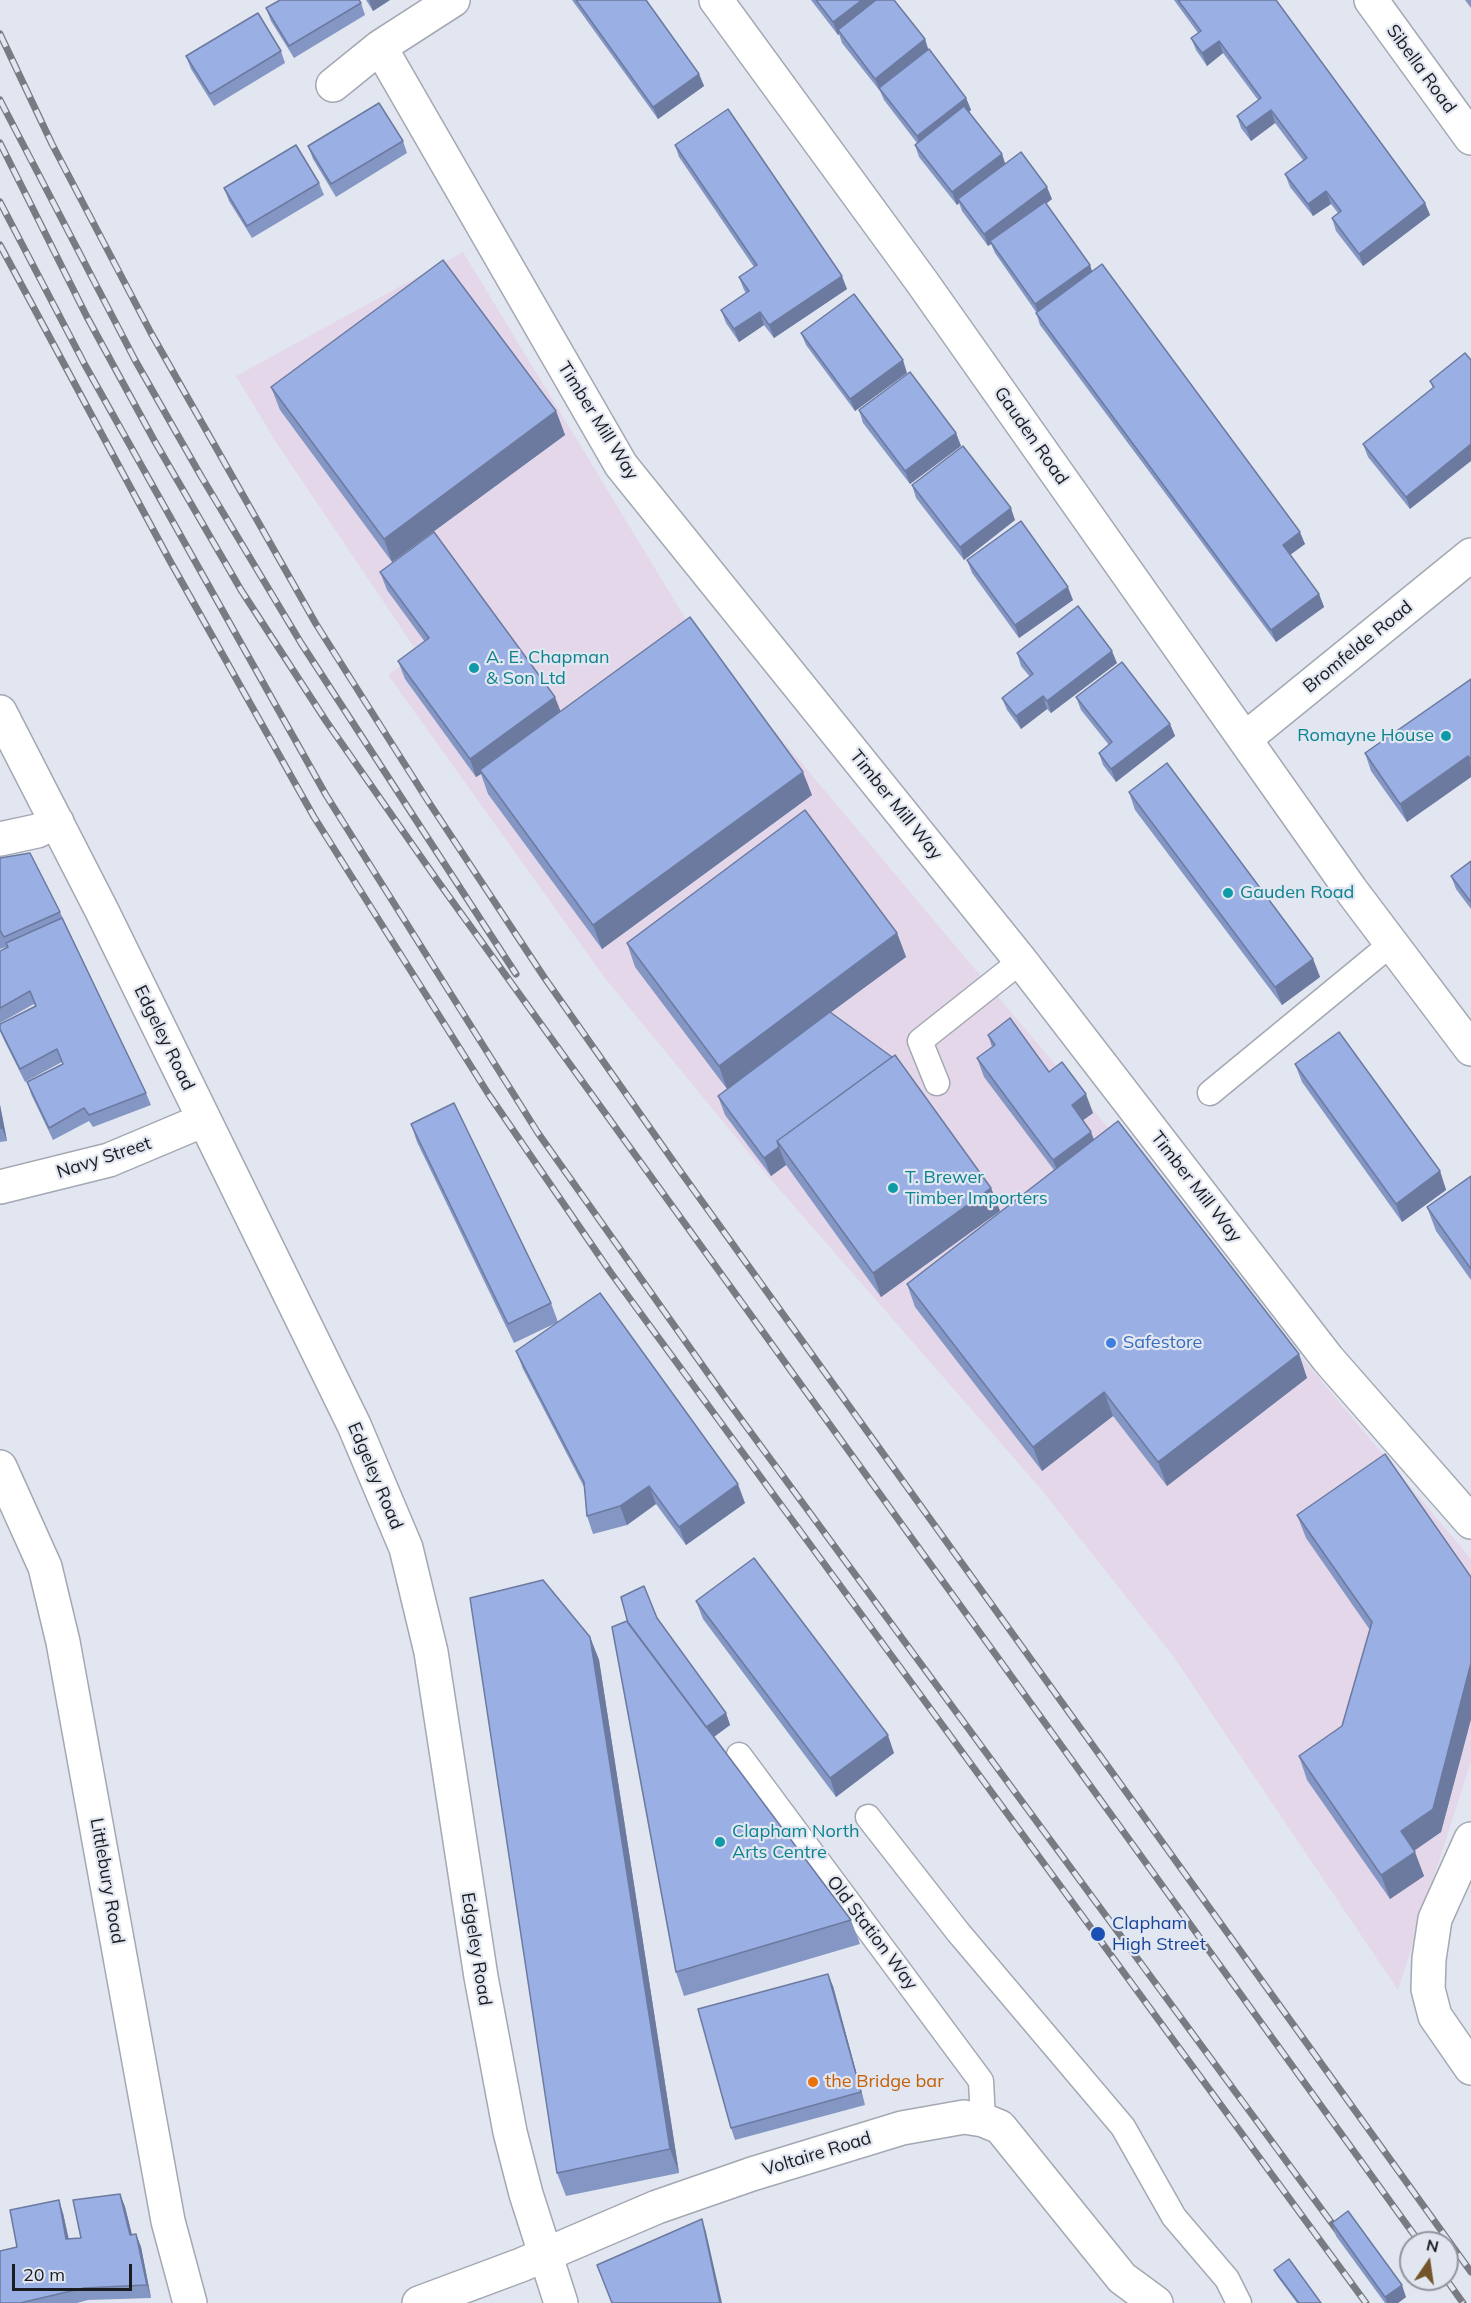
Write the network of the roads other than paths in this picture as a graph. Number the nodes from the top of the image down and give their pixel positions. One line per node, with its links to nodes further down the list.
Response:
1 (453, 0): 4 (street)
2 (716, 0): 9 (street, Gauden Road)
3 (1371, 0): 6 (street, Sibella Road)
4 (380, 47): 5 (street); 13 (street, Timber Mill Way)
5 (333, 85)
6 (1471, 138)
7 (1471, 555): 9 (street, Bromfelde Road)
8 (0, 712): 10 (street, Edgeley Road)
9 (1246, 738): 12 (street, Gauden Road)
10 (57, 822): 11 (street); 17 (street, Edgeley Road)
11 (0, 838)
12 (1392, 944): 14 (street, Gauden Road); 16 (lane)
13 (1021, 961): 15 (lane); 20 (street, Timber Mill Way)
14 (1471, 1049)
15 (937, 1083)
16 (1210, 1093)
17 (204, 1120): 18 (street, Navy Street); 26 (street, Edgeley Road)
18 (0, 1187)
19 (0, 1467): 27 (street, Littlebury Road)
20 (1471, 1522)
21 (739, 1755): 25 (lane, Old Station Way)
22 (868, 1817): 31 (lane)
23 (1471, 1839): 24 (street)
24 (1471, 2068)
25 (983, 2120): 26 (street, Voltaire Road); 30 (street)
26 (545, 2254): 28 (street, Voltaire Road); 29 (street, Edgeley Road)
27 (190, 2303)
28 (419, 2303)
29 (561, 2303)
30 (1156, 2303)
31 (1239, 2303)

